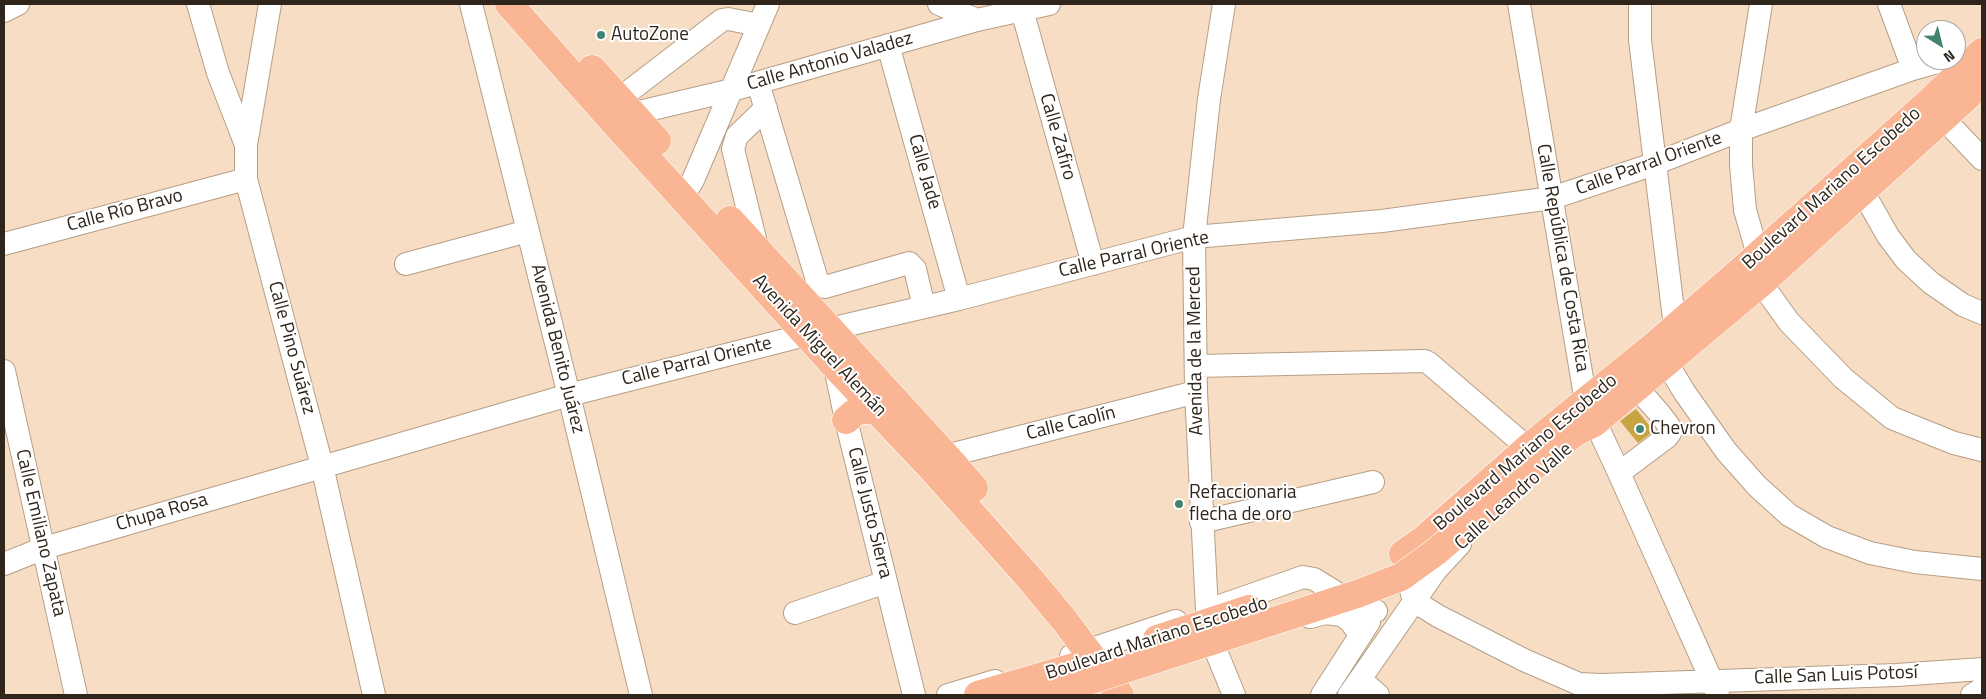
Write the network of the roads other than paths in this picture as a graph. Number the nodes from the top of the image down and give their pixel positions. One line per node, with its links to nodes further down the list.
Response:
1 (18, 4): 16 (street)
2 (198, 4): 31 (street, Calle Pino Suárez)
3 (270, 4): 31 (street)
4 (471, 4): 38 (street, Avenida Benito Juárez)
5 (509, 4): 28 (main road, Avenida Miguel Alemán)
6 (533, 4): 28 (main road, Avenida Miguel Alemán)
7 (768, 4): 18 (street)
8 (939, 4): 17 (street)
9 (1049, 4): 15 (street, Calle Antonio Valadez)
10 (1224, 4): 39 (street, Avenida de la Merced)
11 (1520, 4): 37 (street, Calle República de Costa Rica)
12 (1640, 4): 33 (street)
13 (1761, 4): 30 (street)
14 (1889, 4): 23 (street)
15 (1022, 10): 17 (street, Calle Antonio Valadez); 44 (street, Calle Zafiro)
16 (4, 11)
17 (977, 20): 19 (street, Calle Antonio Valadez)
18 (759, 25): 26 (street); 28 (street)
19 (888, 45): 24 (street, Calle Antonio Valadez); 46 (street, Calle Jade)
20 (1982, 51): 21 (street); 42 (main road, Boulevard Mariano Escobedo)
21 (1966, 55)
22 (1916, 68): 23 (street, Calle Parral Oriente)
23 (1912, 69): 30 (street, Calle Parral Oriente)
24 (758, 83): 26 (street, Calle Antonio Valadez); 27 (street)
25 (1982, 83): 29 (main road, Boulevard Mariano Escobedo)
26 (732, 90): 28 (street, Calle Antonio Valadez); 35 (street)
27 (766, 108): 41 (street); 47 (street)
28 (620, 111): 35 (main road, Avenida Miguel Alemán)
29 (1944, 119): 32 (street); 36 (main road, Boulevard Mariano Escobedo)
30 (1741, 130): 33 (street, Calle Parral Oriente); 42 (street)
31 (246, 145): 34 (street, Calle Pino Suárez)
32 (1982, 159)
33 (1654, 164): 37 (street, Calle Parral Oriente); 49 (street)
34 (246, 179): 40 (street, Calle Río Bravo); 65 (street, Calle Pino Suárez)
35 (688, 188): 41 (main road, Avenida Miguel Alemán); 50 (main road, Avenida Miguel Alemán)
36 (1862, 192): 45 (main road, Boulevard Mariano Escobedo); 48 (street)
37 (1552, 198): 39 (street, Calle Parral Oriente); 59 (street, Calle República de Costa Rica)
38 (528, 231): 43 (street); 57 (street, Avenida Benito Juárez)
39 (1194, 237): 44 (street, Calle Parral Oriente); 52 (street, Avenida de la Merced)
40 (4, 244)
41 (758, 251): 50 (main road, Avenida Miguel Alemán)
42 (1758, 255): 49 (main road, Boulevard Mariano Escobedo)
43 (406, 264)
44 (1093, 264): 46 (street, Calle Parral Oriente)
45 (1761, 283): 51 (main road, Boulevard Mariano Escobedo); 63 (street)
46 (959, 299): 47 (street, Calle Parral Oriente)
47 (924, 307): 50 (street, Calle Parral Oriente)
48 (1982, 313)
49 (1675, 326): 59 (main road, Boulevard Mariano Escobedo)
50 (824, 342): 57 (street, Calle Parral Oriente); 58 (main road, Avenida Miguel Alemán); 61 (street, Calle Justo Sierra); 64 (main road, Avenida Miguel Alemán); 80 (street)
51 (1666, 362): 54 (main road, Boulevard Mariano Escobedo); 56 (street)
52 (1196, 366): 55 (street, Avenida de la Merced); 62 (street)
53 (4, 371): 70 (street, Calle Emiliano Zapata)
54 (1637, 388): 59 (main road, Boulevard Mariano Escobedo); 60 (street)
55 (1196, 392): 64 (street, Calle Caolín); 68 (street, Avenida de la Merced)
56 (1685, 393): 60 (street); 72 (street)
57 (569, 395): 65 (street, Calle Parral Oriente); 89 (street, Avenida Benito Juárez)
58 (878, 410): 61 (main road); 80 (main road, Avenida Miguel Alemán)
59 (1590, 412): 62 (main road, Boulevard Mariano Escobedo); 66 (street, Calle República de Costa Rica); 74 (street, Calle Leandro Valle); 93 (main road, Boulevard Mariano Escobedo, bridge)
60 (1660, 414): 66 (street)
61 (846, 420): 73 (street, Calle Justo Sierra)
62 (1528, 448): 69 (main road, Boulevard Mariano Escobedo)
63 (1982, 450)
64 (946, 456): 80 (main road, Avenida Miguel Alemán)
65 (322, 466): 70 (street, Chupa Rosa); 88 (street, Calle Pino Suárez)
66 (1620, 473): 84 (street, Calle República de Costa Rica)
67 (1373, 482): 68 (street)
68 (1201, 522): 75 (street, Avenida de la Merced)
69 (1413, 547): 74 (street); 76 (street, Calle Leandro Valle); 92 (main road, Boulevard Mariano Escobedo, bridge)
70 (44, 548): 71 (street, Chupa Rosa); 87 (street, Calle Emiliano Zapata)
71 (4, 564)
72 (1982, 569)
73 (886, 582): 77 (street); 90 (street, Calle Justo Sierra)
74 (1414, 601): 83 (street, Calle Leandro Valle); 85 (street, Calle San Luis Potosí)
75 (1207, 611): 76 (street); 79 (street, Avenida de la Merced); 80 (street)
76 (1376, 611): 78 (street, Calle Leandro Valle)
77 (795, 613)
78 (1360, 635): 79 (street); 96 (street, Calle Leandro Valle)
79 (1214, 646): 82 (street); 95 (street, Avenida de la Merced)
80 (1094, 648): 82 (main road, Avenida Miguel Alemán); 91 (street)
81 (1982, 669): 84 (street, Calle San Luis Potosí)
82 (1123, 687): 94 (street)
83 (1354, 687): 97 (street)
84 (1714, 688): 85 (street, Calle San Luis Potosí)
85 (1643, 689)
86 (1982, 689): 98 (street)
87 (76, 695)
88 (374, 695)
89 (641, 695)
90 (914, 695)
91 (948, 695)
92 (978, 695)
93 (1045, 695)
94 (1066, 695)
95 (1234, 695)
96 (1322, 695)
97 (1378, 695)
98 (1972, 695)

